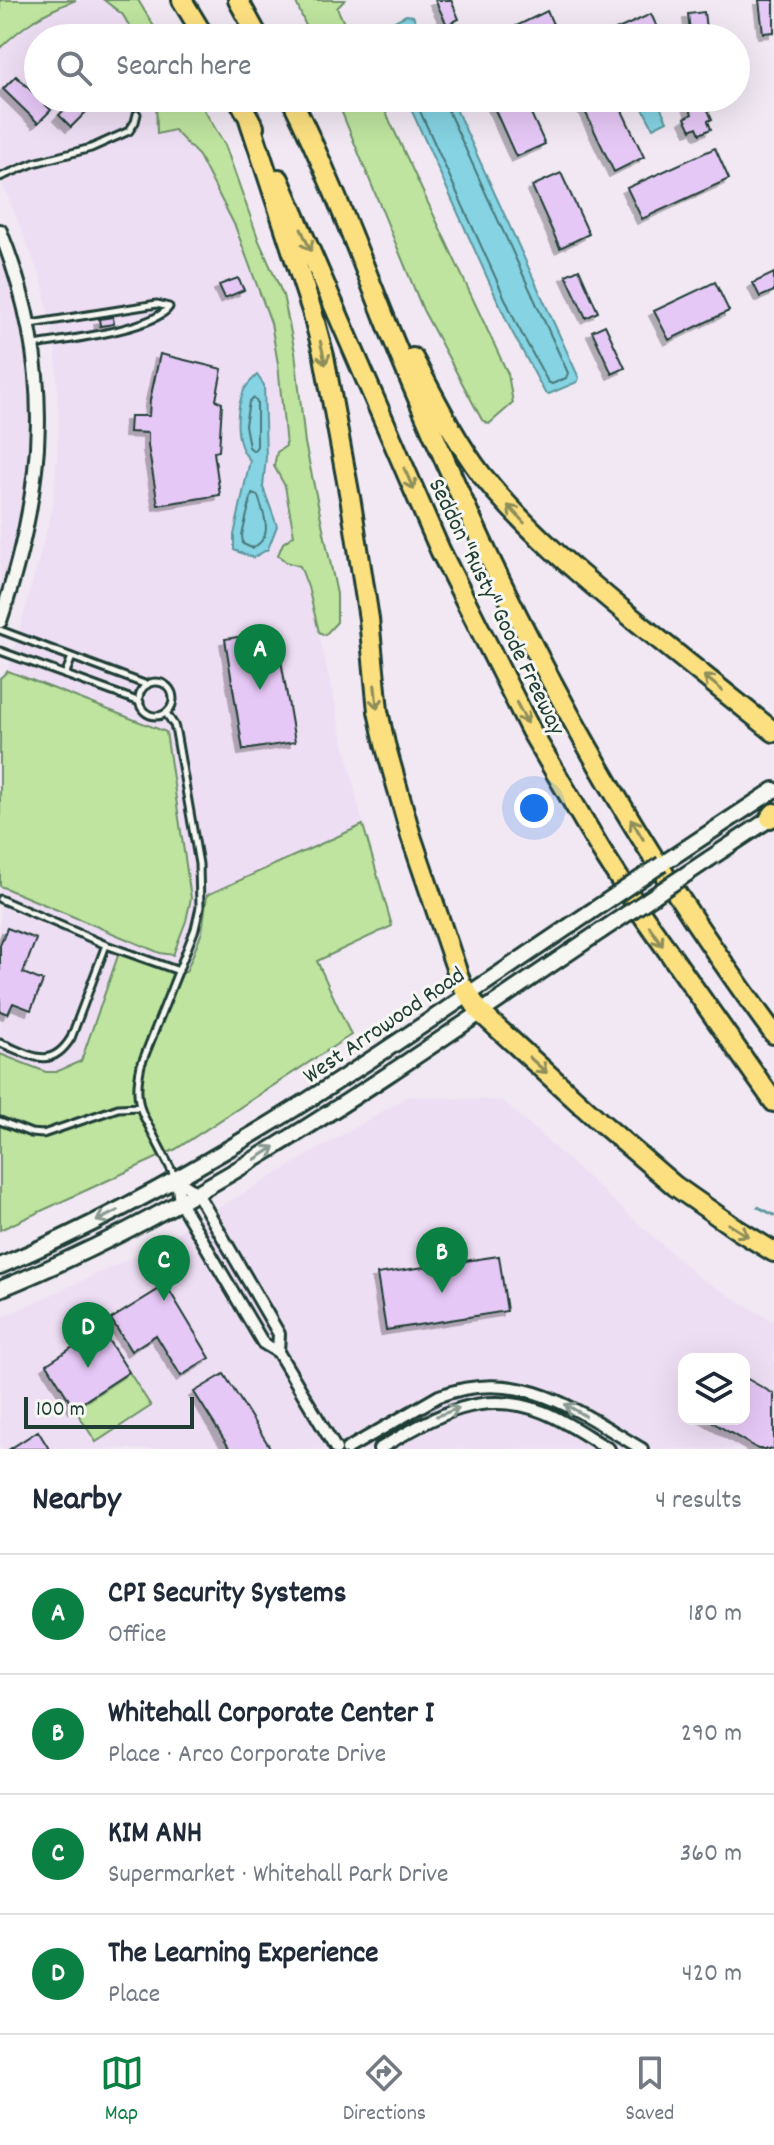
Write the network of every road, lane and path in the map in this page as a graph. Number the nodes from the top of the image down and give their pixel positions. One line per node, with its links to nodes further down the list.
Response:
1 (182, 0): 3 (highway)
2 (238, 0): 4 (highway)
3 (197, 24)
4 (251, 24)
5 (245, 112): 8 (highway, Seddon "Rusty" Goode Freeway)
6 (298, 112): 11 (highway, Seddon "Rusty" Goode Freeway)
7 (137, 114): 9 (lane)
8 (249, 119): 28 (highway, one-way to 28); 32 (highway, Seddon "Rusty" Goode Freeway, one-way to 32)
9 (0, 177)
10 (0, 231): 12 (street)
11 (359, 252): 22 (highway, one-way to 11); 30 (highway, Seddon "Rusty" Goode Freeway, one-way to 11)
12 (30, 324): 13 (street); 13 (lane)
13 (33, 345): 14 (street)
14 (0, 621)
15 (0, 630): 17 (lane)
16 (0, 651): 18 (lane)
17 (72, 657): 18 (lane); 19 (lane)
18 (65, 675): 20 (lane)
19 (147, 685): 20 (lane); 21 (lane)
20 (140, 702): 21 (lane)
21 (166, 713): 27 (lane)
22 (774, 732)
23 (774, 790): 28 (main road, West Arrowood Road, bridge)
24 (773, 816): 29 (main road, West Arrowood Road, bridge)
25 (0, 899): 26 (lane)
26 (106, 945): 27 (lane); 31 (lane)
27 (179, 971): 33 (lane)
28 (468, 994): 29 (highway); 35 (main road, West Arrowood Road)
29 (480, 1012): 36 (main road, West Arrowood Road, one-way to 29); 38 (highway, one-way to 38)
30 (774, 1034)
31 (0, 1043)
32 (774, 1102)
33 (140, 1107): 34 (lane); 35 (lane)
34 (0, 1121)
35 (177, 1180): 36 (street); 37 (street); 39 (main road, West Arrowood Road, one-way to 39)
36 (197, 1193): 37 (main road, West Arrowood Road); 41 (street)
37 (180, 1202): 40 (main road, West Arrowood Road); 41 (street)
38 (774, 1252)
39 (0, 1266)
40 (0, 1289)
41 (278, 1352): 42 (street)
42 (336, 1449)
43 (347, 1449): 46 (street, one-way to 43)
44 (379, 1449): 45 (street, one-way to 45)
45 (609, 1449)
46 (642, 1449)

